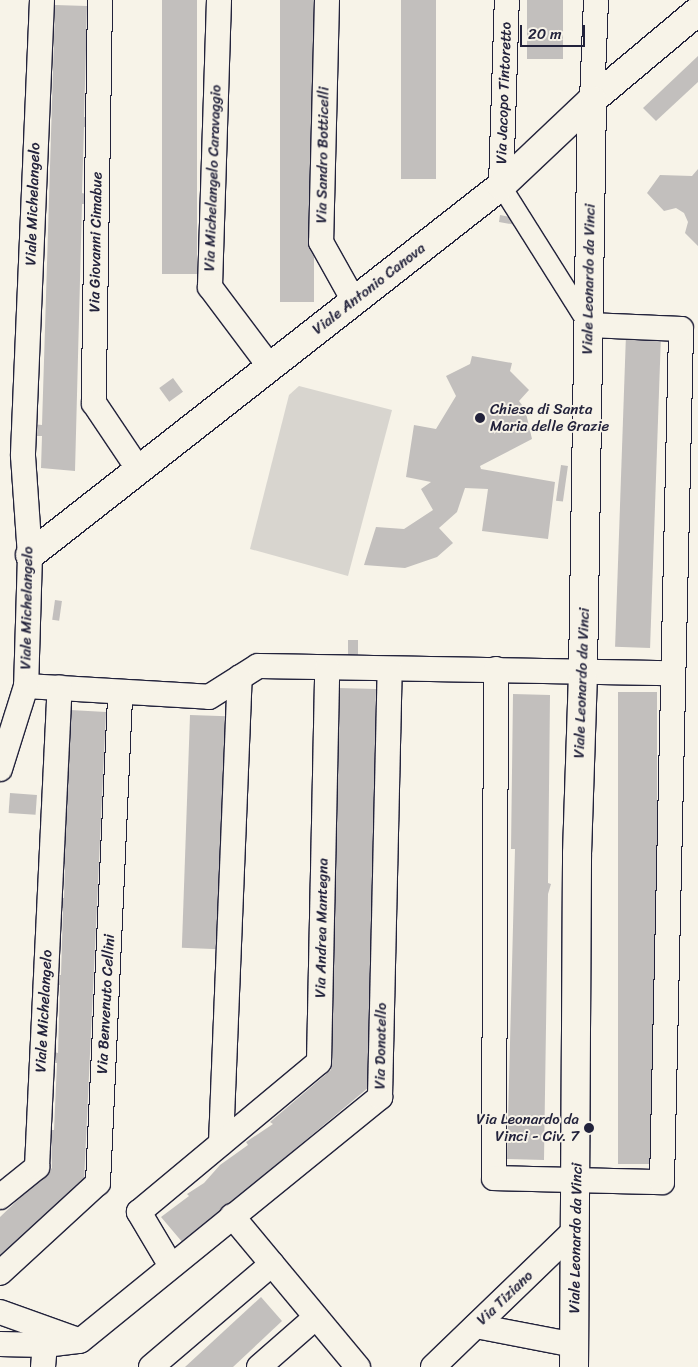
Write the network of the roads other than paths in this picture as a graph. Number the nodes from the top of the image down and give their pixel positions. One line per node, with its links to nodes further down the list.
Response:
1 (42, 0): 14 (street, Viale Michelangelo)
2 (100, 0): 13 (street, Via Giovanni Cimabue)
3 (219, 0): 12 (street, Via Michelangelo Caravaggio)
4 (326, 0): 10 (street, Via Sandro Botticelli)
5 (507, 0): 9 (street, Via Jacopo Tintoretto)
6 (596, 0): 8 (street, Viale Leonardo da Vinci)
7 (698, 11): 8 (street, Viale Antonio Canova)
8 (592, 100): 9 (street, Viale Antonio Canova); 11 (street, Viale Leonardo da Vinci)
9 (501, 186): 10 (street, Viale Antonio Canova); 11 (street)
10 (354, 301): 12 (street, Viale Antonio Canova)
11 (589, 326): 18 (street, Viale Leonardo da Vinci); 19 (street)
12 (270, 367): 13 (street, Viale Antonio Canova)
13 (138, 470): 14 (street, Viale Antonio Canova)
14 (30, 555): 21 (street, Viale Michelangelo)
15 (327, 668): 16 (street); 20 (street); 25 (street, Via Andrea Mantegna)
16 (390, 669): 17 (street); 28 (street, Via Donatello)
17 (496, 669): 18 (street); 26 (street)
18 (584, 672): 19 (street); 26 (street, Viale Leonardo da Vinci)
19 (673, 673): 26 (street)
20 (240, 677): 23 (street); 25 (street)
21 (26, 686): 22 (street, Viale Michelangelo); 24 (street)
22 (60, 688): 23 (street); 27 (street, Viale Michelangelo)
23 (120, 692): 32 (street, Via Benvenuto Cellini)
24 (0, 769)
25 (221, 1143): 31 (street, Via Andrea Mantegna)
26 (577, 1180): 29 (street, Viale Leonardo da Vinci)
27 (0, 1198)
28 (232, 1216): 30 (street); 31 (street, Via Donatello)
29 (576, 1229): 35 (street, Via Tiziano); 39 (street, Viale Leonardo da Vinci)
30 (272, 1264): 34 (street); 40 (street)
31 (170, 1266): 36 (street, Via Donatello)
32 (0, 1274)
33 (0, 1312): 36 (street)
34 (315, 1318): 41 (street); 42 (street)
35 (476, 1326): 39 (street); 43 (street, Via Tiziano)
36 (80, 1341): 38 (street)
37 (0, 1344): 38 (street)
38 (44, 1356)
39 (574, 1356)
40 (151, 1367)
41 (259, 1367)
42 (358, 1367)
43 (433, 1367)

